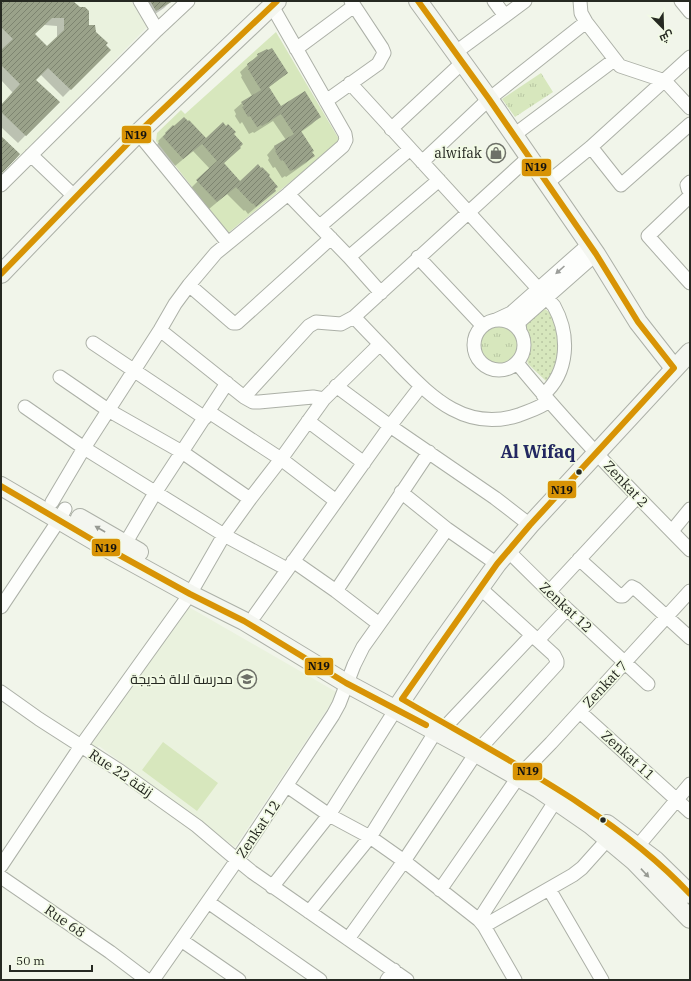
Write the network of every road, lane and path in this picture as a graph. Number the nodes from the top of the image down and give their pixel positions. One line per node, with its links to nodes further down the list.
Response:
1 (140, 1): 13 (street)
2 (418, 1): 15 (street)
3 (494, 1): 11 (street)
4 (525, 1): 11 (street)
5 (580, 1): 12 (street)
6 (681, 1): 10 (street)
7 (183, 3): 13 (street)
8 (275, 4): 14 (street); 25 (street)
9 (353, 4): 14 (street); 19 (street)
10 (690, 12)
11 (505, 16): 15 (street)
12 (586, 22): 17 (street); 20 (street)
13 (157, 30): 29 (street)
14 (296, 49): 21 (street)
15 (459, 57): 20 (street); 24 (street)
16 (690, 58): 18 (street)
17 (614, 60): 18 (street); 26 (street)
18 (665, 81): 22 (street); 27 (street)
19 (350, 84): 21 (street); 24 (street)
20 (489, 99): 26 (street); 31 (street)
21 (326, 100): 37 (street)
22 (690, 108)
23 (690, 124): 27 (street)
24 (391, 129): 28 (street)
25 (138, 133): 38 (street); 43 (street)
26 (514, 135): 30 (street)
27 (591, 147): 34 (street)
28 (410, 149): 31 (street); 41 (street)
29 (31, 155): 35 (street); 38 (street)
30 (528, 158): 34 (street); 40 (street)
31 (422, 162): 32 (street)
32 (438, 180): 40 (street); 45 (street)
33 (690, 182): 36 (street)
34 (547, 183): 44 (street)
35 (1, 185)
36 (690, 192)
37 (288, 194): 41 (street); 43 (street)
38 (74, 196): 47 (street)
39 (690, 196): 48 (street)
40 (468, 212): 46 (street); 51 (street)
41 (320, 226): 42 (street)
42 (331, 238): 45 (street); 49 (street)
43 (228, 243): 49 (street)
44 (593, 249): 51 (street); 61 (street)
45 (349, 257): 50 (street)
46 (418, 257): 50 (street); 54 (street)
47 (1, 274)
48 (687, 274)
49 (189, 285): 55 (street)
50 (381, 293): 52 (street)
51 (542, 294): 53 (street); 56 (street); 68 (street)
52 (354, 317): 58 (street); 67 (street)
53 (496, 320): 54 (street); 56 (street)
54 (483, 326): 60 (street)
55 (160, 330): 62 (street); 64 (street)
56 (520, 330): 60 (street)
57 (93, 343): 62 (street)
58 (380, 344): 65 (street); 66 (street)
59 (689, 354): 61 (street)
60 (517, 363): 68 (street, Zenkat 2)
61 (674, 368): 78 (street)
62 (134, 371): 71 (street); 72 (street)
63 (60, 377): 71 (street)
64 (227, 383): 67 (street); 72 (street)
65 (336, 386): 69 (street); 74 (street)
66 (421, 386): 68 (street); 74 (street)
67 (244, 397): 69 (street)
68 (546, 398): 78 (street, Zenkat 2)
69 (324, 399): 73 (street)
70 (25, 407): 75 (street)
71 (108, 410): 75 (street); 76 (street)
72 (207, 415): 76 (street); 79 (street)
73 (308, 421): 79 (street); 80 (street)
74 (390, 426): 77 (street); 80 (street)
75 (84, 448): 84 (street); 89 (street)
76 (182, 452): 84 (street); 86 (street)
77 (429, 452): 83 (street); 90 (street)
78 (597, 453): 85 (street, Zenkat 2); 90 (street)
79 (281, 459): 86 (street); 87 (street)
80 (364, 463): 87 (street)
81 (1, 474): 89 (street)
82 (1, 486): 89 (street)
83 (401, 492): 91 (street, Zenkat 12); 101 (street)
84 (155, 493): 93 (street); 94 (street)
85 (637, 497): 92 (street, Zenkat 2); 97 (street)
86 (250, 499): 93 (street)
87 (336, 501): 98 (street)
88 (690, 509): 92 (street)
89 (59, 510): 94 (street, one-way to 89); 99 (street); 104 (street)
90 (530, 525): 96 (street)
91 (448, 529): 96 (street, Zenkat 12); 108 (street, Zenkat 12)
92 (672, 531): 95 (street, Zenkat 2)
93 (224, 535): 98 (street); 99 (street)
94 (125, 544): 99 (street)
95 (690, 550)
96 (502, 558): 100 (street); 103 (street, Zenkat 12)
97 (579, 559): 103 (street); 107 (street)
98 (290, 565): 101 (street); 106 (street)
99 (193, 588): 106 (street); 112 (street); 118 (street)
100 (480, 588): 109 (street); 115 (street)
101 (336, 591): 108 (street)
102 (690, 591): 107 (street, Zenkat 7)
103 (549, 592): 105 (street, Zenkat 12)
104 (1, 608)
105 (567, 609): 109 (street); 111 (street, Zenkat 12)
106 (255, 615): 112 (street)
107 (666, 616): 110 (street); 111 (street, Zenkat 7)
108 (379, 624): 112 (street, Zenkat 12)
109 (535, 637): 117 (street); 119 (street)
110 (690, 638)
111 (625, 663): 113 (street, Zenkat 12); 116 (street, Zenkat 7)
112 (348, 677): 115 (street); 122 (street, Zenkat 12)
113 (648, 684)
114 (1, 692): 118 (street, Rue 22 زنقة)
115 (399, 704): 117 (street); 126 (street)
116 (580, 712): 120 (street, Zenkat 7); 124 (street, Zenkat 11)
117 (441, 728): 119 (street); 127 (street)
118 (81, 746): 130 (street, Rue 22 زنقة); 132 (street)
119 (480, 749): 120 (street); 131 (street)
120 (522, 773): 123 (street); 129 (street); 136 (street, Zenkat 7)
121 (690, 784): 124 (street)
122 (287, 786): 126 (street); 130 (street, Zenkat 12)
123 (556, 800): 128 (street); 141 (street)
124 (676, 800): 125 (street, Zenkat 11); 129 (street)
125 (690, 812)
126 (329, 815): 127 (street); 134 (street)
127 (370, 837): 131 (street); 139 (street)
128 (608, 839): 129 (street); 135 (street)
129 (633, 851): 137 (street); 140 (street, one-way to 140)
130 (237, 860): 134 (street, Rue 22 زنقة); 138 (street, Zenkat 12)
131 (404, 861): 136 (street); 142 (street)
132 (1, 866)
133 (1, 877): 145 (street, Rue 68)
134 (272, 887): 139 (street, Rue 22 زنقة)
135 (549, 889): 141 (street); 151 (street)
136 (440, 890): 141 (street)
137 (690, 894)
138 (208, 902): 143 (street, Zenkat 12); 148 (street)
139 (309, 912): 142 (street, Rue 22 زنقة)
140 (690, 919)
141 (481, 923): 150 (street)
142 (348, 939): 144 (street, Rue 22 زنقة)
143 (181, 940): 146 (street, Zenkat 12); 147 (street)
144 (390, 975): 149 (street, Rue 22 زنقة)
145 (148, 980)
146 (153, 980)
147 (239, 980)
148 (320, 980)
149 (407, 980)
150 (515, 980)
151 (602, 980)

